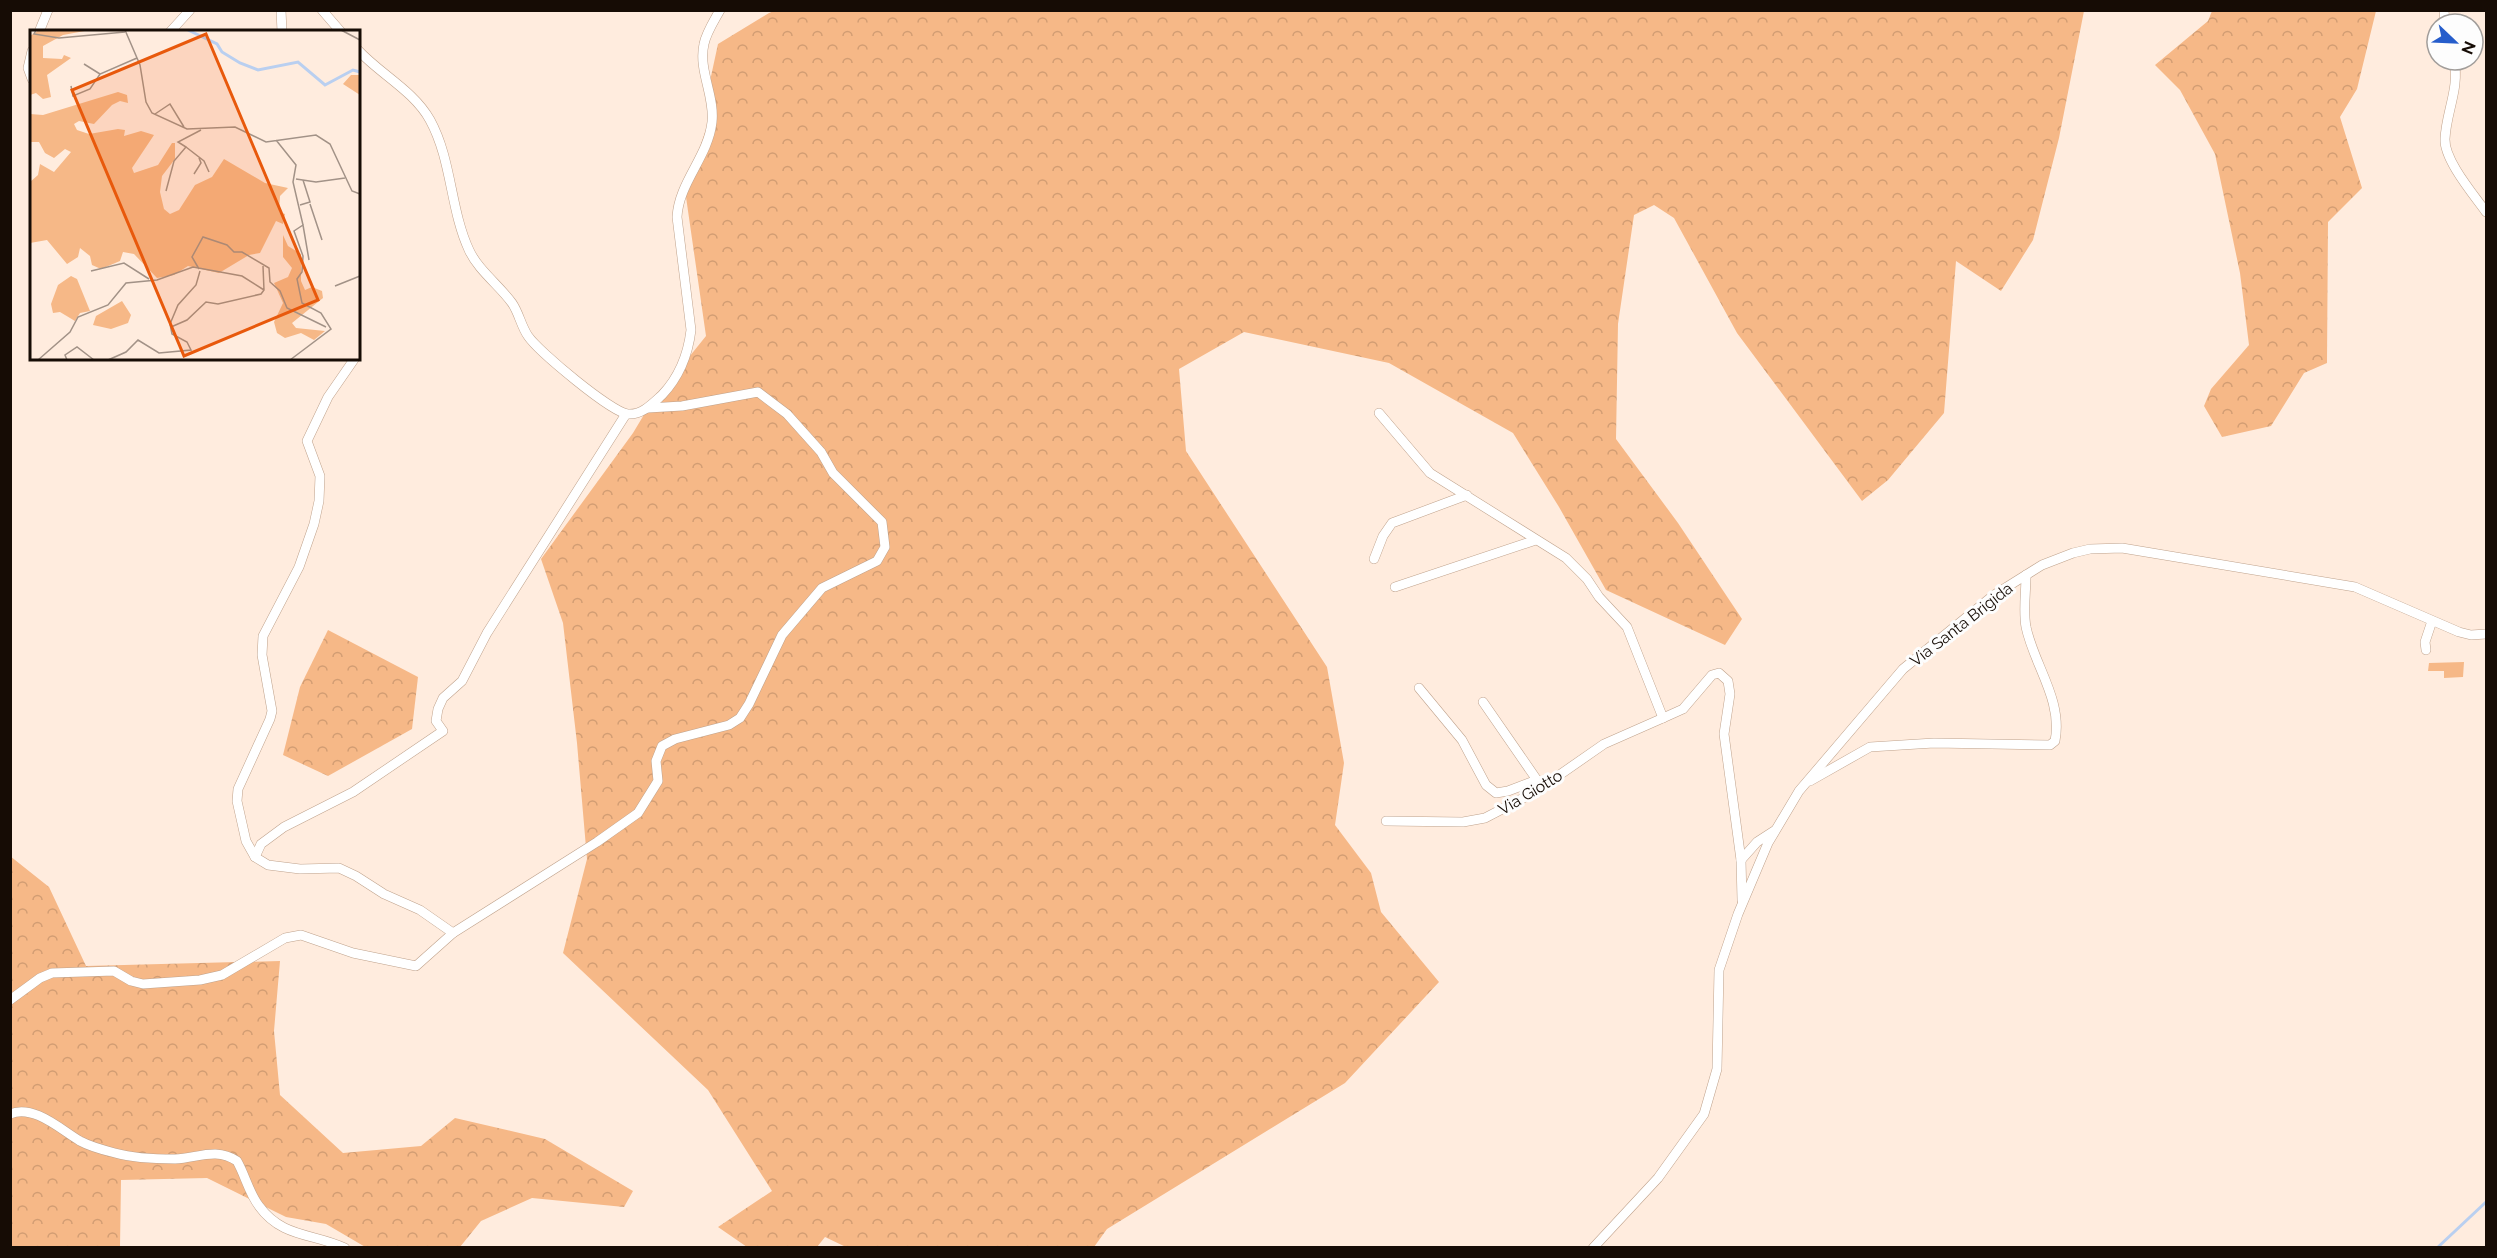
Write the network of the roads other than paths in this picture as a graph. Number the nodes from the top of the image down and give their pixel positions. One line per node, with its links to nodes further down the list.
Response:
1 (48, 10): 6 (street)
2 (190, 10): 7 (street)
3 (281, 10): 8 (street)
4 (322, 10): 9 (street)
5 (720, 10): 14 (street)
6 (40, 30)
7 (172, 30)
8 (282, 30)
9 (339, 30)
10 (360, 52): 16 (street)
11 (2455, 72): 12 (street)
12 (2487, 212)
13 (354, 360): 33 (street)
14 (648, 408): 16 (street); 36 (street)
15 (1379, 413): 17 (street)
16 (626, 414): 33 (street)
17 (1467, 495): 18 (street); 19 (street)
18 (1536, 540): 21 (street); 27 (street)
19 (1374, 559)
20 (2026, 575): 22 (street); 30 (street, Via Santa Brigida); 30 (street, Via Santa Brigida)
21 (1395, 587)
22 (2432, 621): 23 (street); 24 (street)
23 (2487, 634)
24 (2426, 650)
25 (1419, 688): 28 (street)
26 (1483, 702): 28 (street)
27 (1663, 718): 29 (street, Via Giotto); 34 (street, Via Giotto)
28 (1537, 780): 29 (street)
29 (1548, 783): 31 (street, Via Giotto)
30 (1805, 784): 32 (street, Via Santa Brigida)
31 (1386, 822)
32 (1776, 830): 34 (street); 35 (street, Via Santa Brigida)
33 (255, 856): 36 (street)
34 (1741, 860): 35 (street)
35 (1743, 903): 40 (street, Via Santa Brigida)
36 (453, 933): 37 (street)
37 (10, 1000)
38 (10, 1114): 39 (street)
39 (345, 1248)
40 (1593, 1248)

